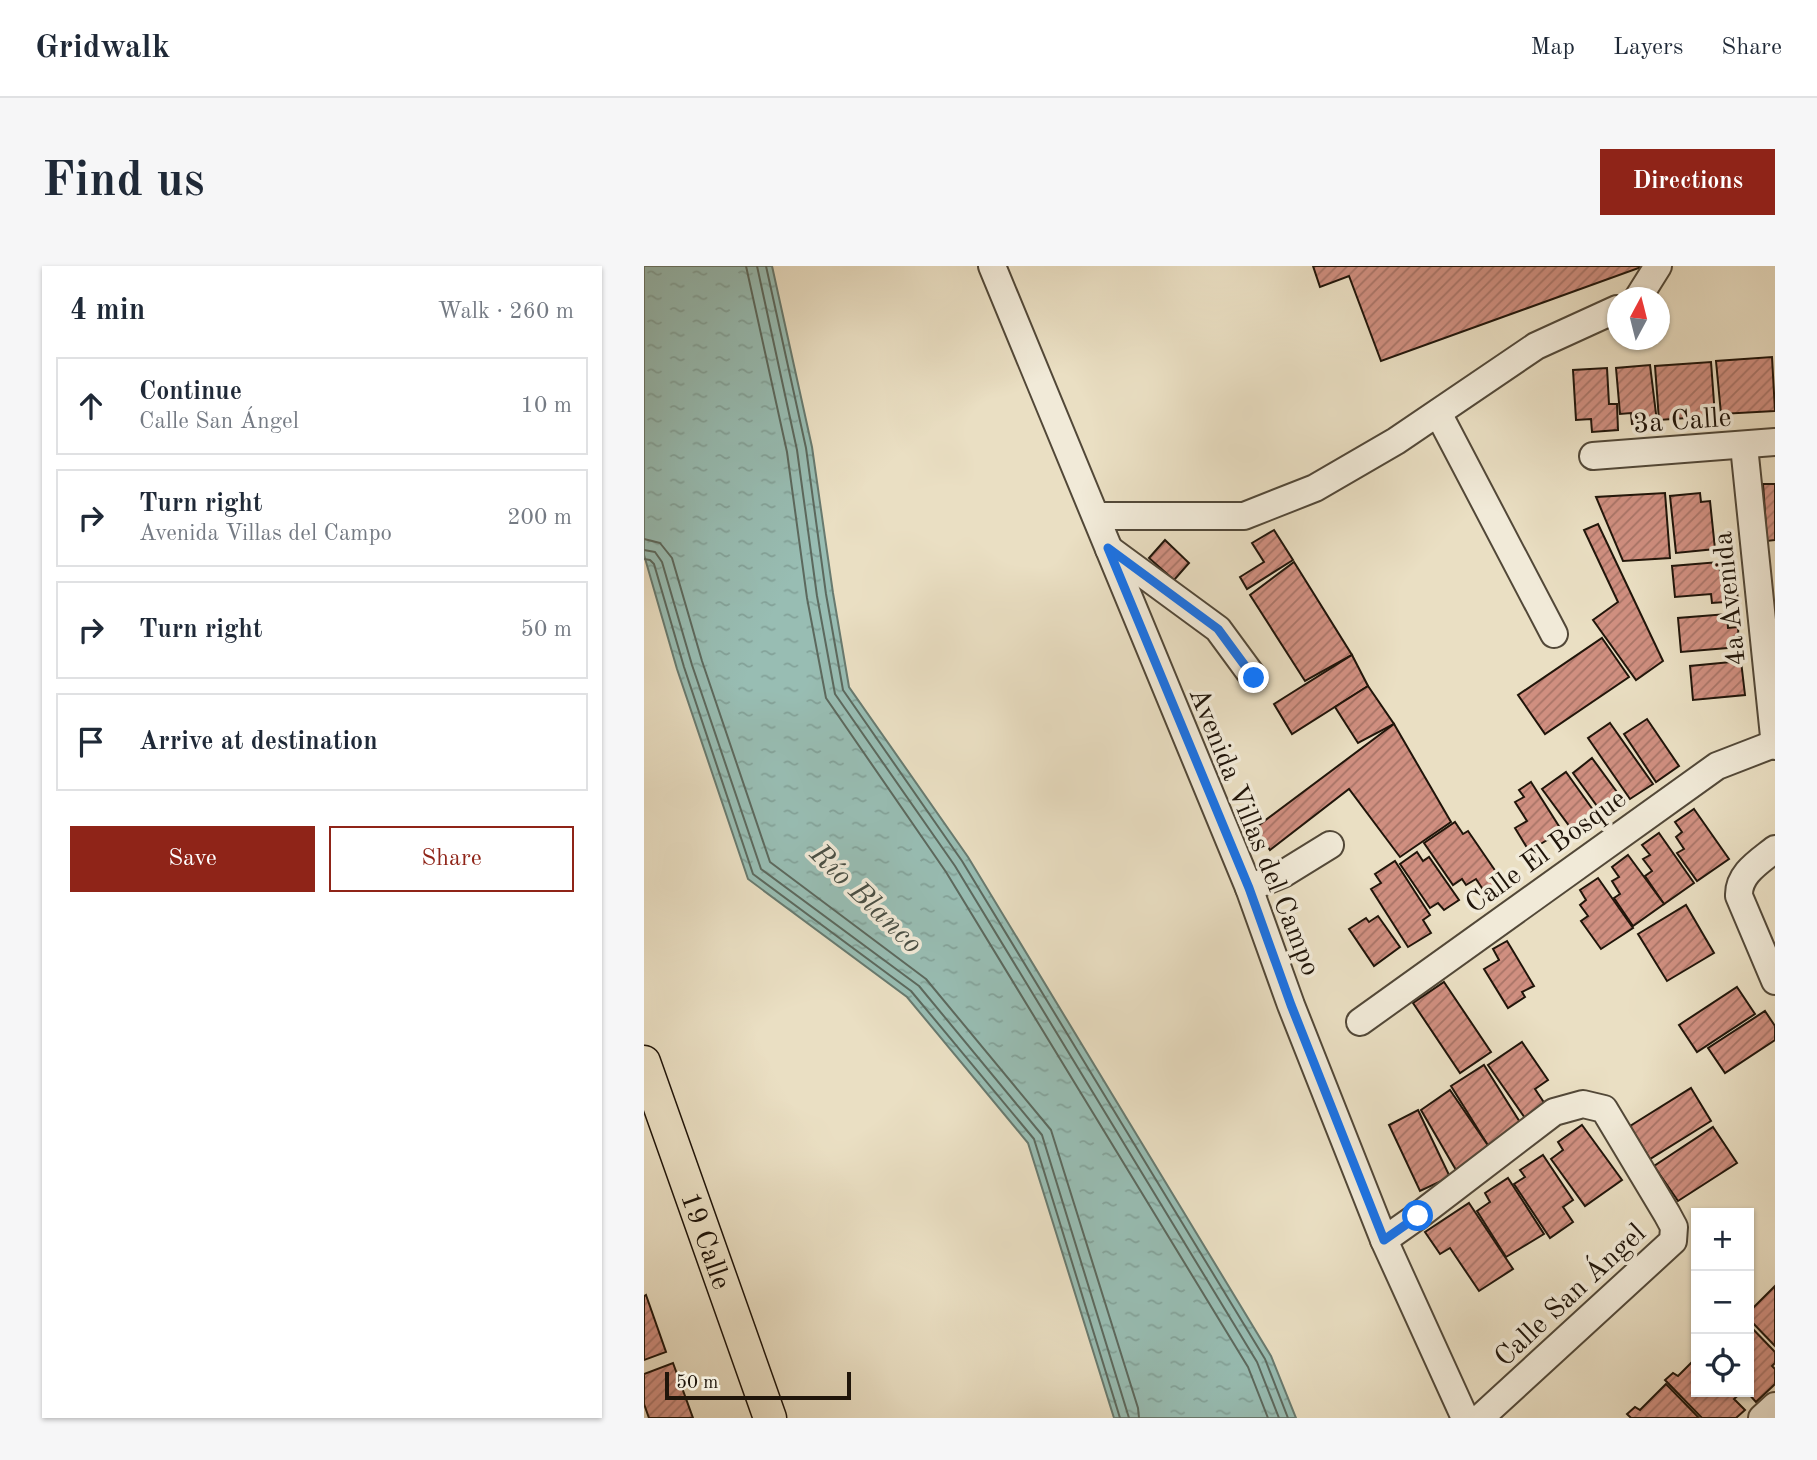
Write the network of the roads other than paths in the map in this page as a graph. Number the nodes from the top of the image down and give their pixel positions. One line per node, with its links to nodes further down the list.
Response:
1 (992, 266): 9 (street, Avenida Villas del Campo)
2 (1658, 266): 3 (street)
3 (1645, 287)
4 (1607, 313): 5 (street)
5 (1438, 413): 9 (street); 11 (street)
6 (1775, 442): 7 (street, 3a Calle)
7 (1744, 446): 8 (street, 3a Calle); 13 (street, 4a Avenida)
8 (1593, 456)
9 (1096, 516): 10 (street, Avenida Villas del Campo)
10 (1108, 548): 12 (street); 16 (street, Avenida Villas del Campo)
11 (1554, 635)
12 (1254, 678)
13 (1774, 745): 18 (street, Calle El Bosque)
14 (1331, 845): 16 (street)
15 (1775, 849): 17 (street)
16 (1249, 888): 20 (street, Avenida Villas del Campo)
17 (1775, 981)
18 (1360, 1022)
19 (644, 1062): 22 (main road, 19 Calle)
20 (1384, 1240): 23 (street, Avenida Villas del Campo); 24 (street, Calle San Ángel)
21 (1775, 1406): 25 (street)
22 (770, 1418)
23 (1465, 1418)
24 (1480, 1418)
25 (1762, 1418)

